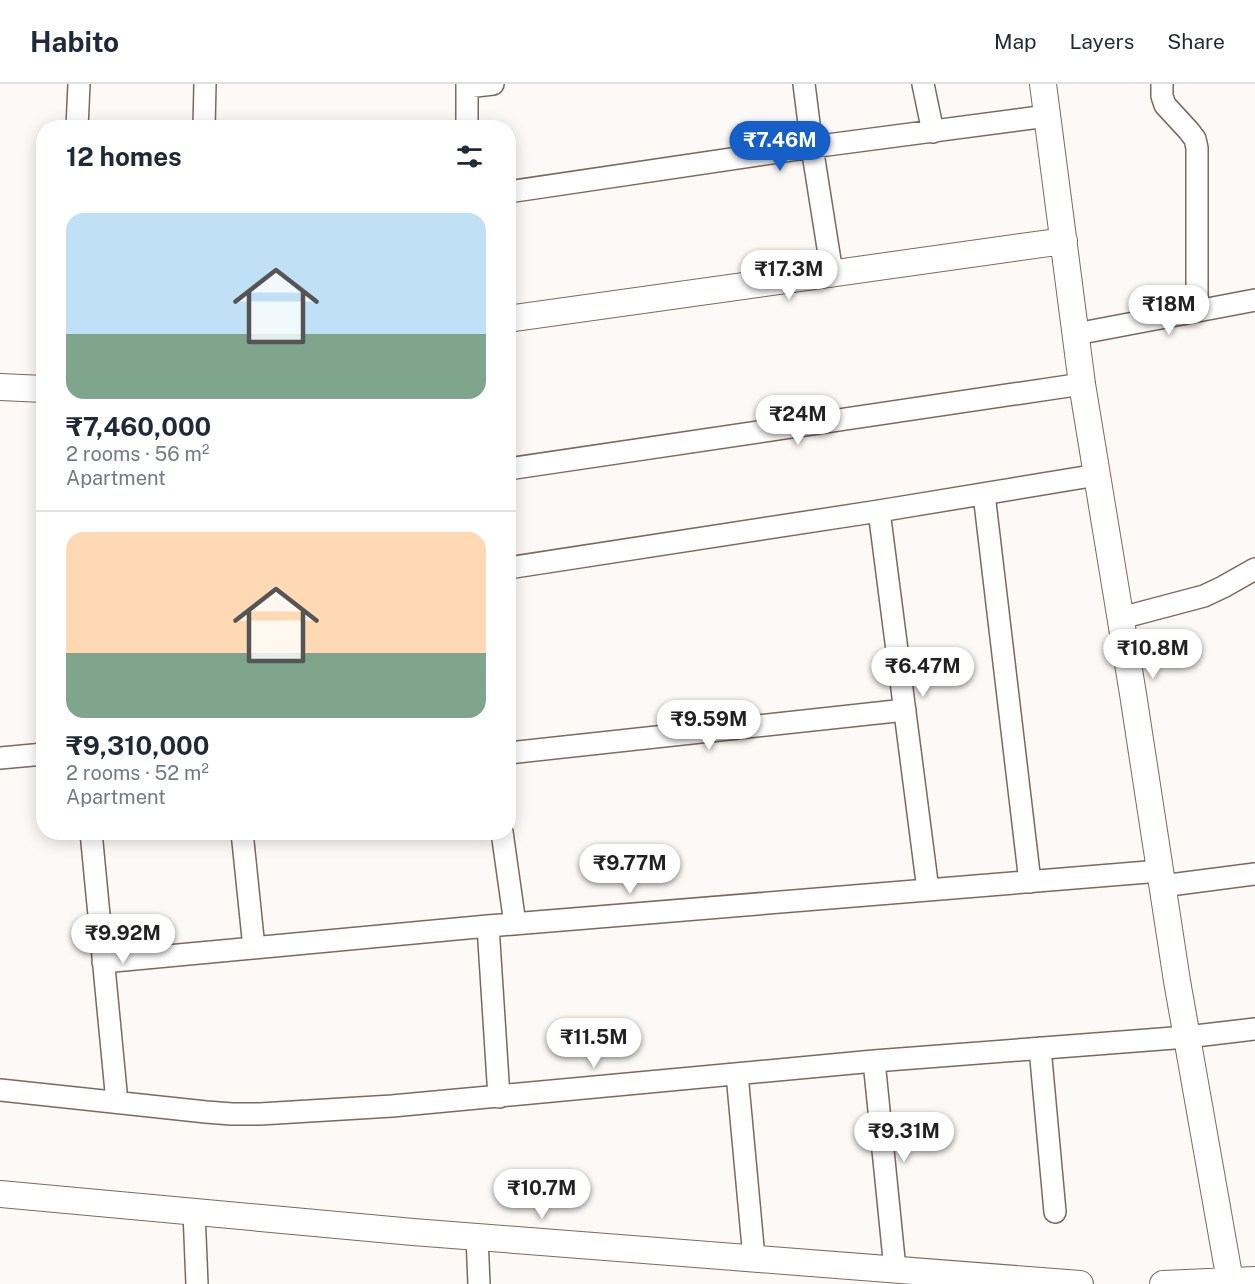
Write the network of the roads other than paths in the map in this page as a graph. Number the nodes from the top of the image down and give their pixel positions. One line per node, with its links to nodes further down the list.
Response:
1 (79, 84): 10 (street)
2 (205, 84): 11 (street)
3 (493, 84): 8 (street)
4 (804, 84): 14 (street)
5 (923, 84): 13 (street)
6 (1043, 84): 9 (street)
7 (1162, 84): 19 (street)
8 (467, 85): 12 (street)
9 (1047, 116): 13 (street); 16 (street)
10 (77, 120)
11 (204, 120)
12 (467, 120)
13 (933, 132): 14 (street)
14 (812, 147): 15 (street); 17 (street)
15 (516, 191)
16 (1064, 241): 17 (street); 21 (street)
17 (832, 273): 20 (street)
18 (1255, 300): 19 (street)
19 (1197, 311): 21 (street)
20 (516, 319)
21 (1076, 334): 22 (street)
22 (1082, 384): 25 (street); 26 (street)
23 (0, 387): 24 (street)
24 (36, 389)
25 (516, 468)
26 (1097, 475): 27 (street); 31 (street)
27 (984, 494): 28 (street); 41 (street)
28 (879, 511): 29 (street); 32 (street)
29 (516, 567)
30 (1255, 569): 31 (street)
31 (1121, 618): 40 (street)
32 (905, 710): 33 (street); 42 (street)
33 (516, 752)
34 (36, 755): 35 (street)
35 (0, 758)
36 (92, 840): 46 (street)
37 (243, 840): 45 (street)
38 (503, 840): 43 (street)
39 (1255, 874): 40 (street)
40 (1161, 878): 41 (street); 48 (street)
41 (1030, 882): 42 (street)
42 (928, 890): 43 (street)
43 (515, 924): 44 (street)
44 (488, 926): 45 (street); 53 (street)
45 (254, 948): 46 (street)
46 (103, 962): 54 (street)
47 (1255, 1029): 48 (street)
48 (1187, 1037): 49 (street); 61 (street)
49 (1040, 1048): 50 (street); 57 (street)
50 (874, 1061): 51 (street); 60 (street)
51 (737, 1074): 53 (street); 59 (street)
52 (0, 1090): 54 (street)
53 (499, 1097): 54 (street)
54 (117, 1102)
55 (0, 1194): 56 (street)
56 (194, 1212): 58 (street); 62 (street)
57 (1055, 1212)
58 (477, 1237): 59 (street); 63 (street)
59 (754, 1258): 60 (street)
60 (895, 1269): 64 (street)
61 (1239, 1282): 66 (street)
62 (197, 1284)
63 (478, 1284)
64 (1075, 1284): 65 (street)
65 (1080, 1284)
66 (1163, 1284)

